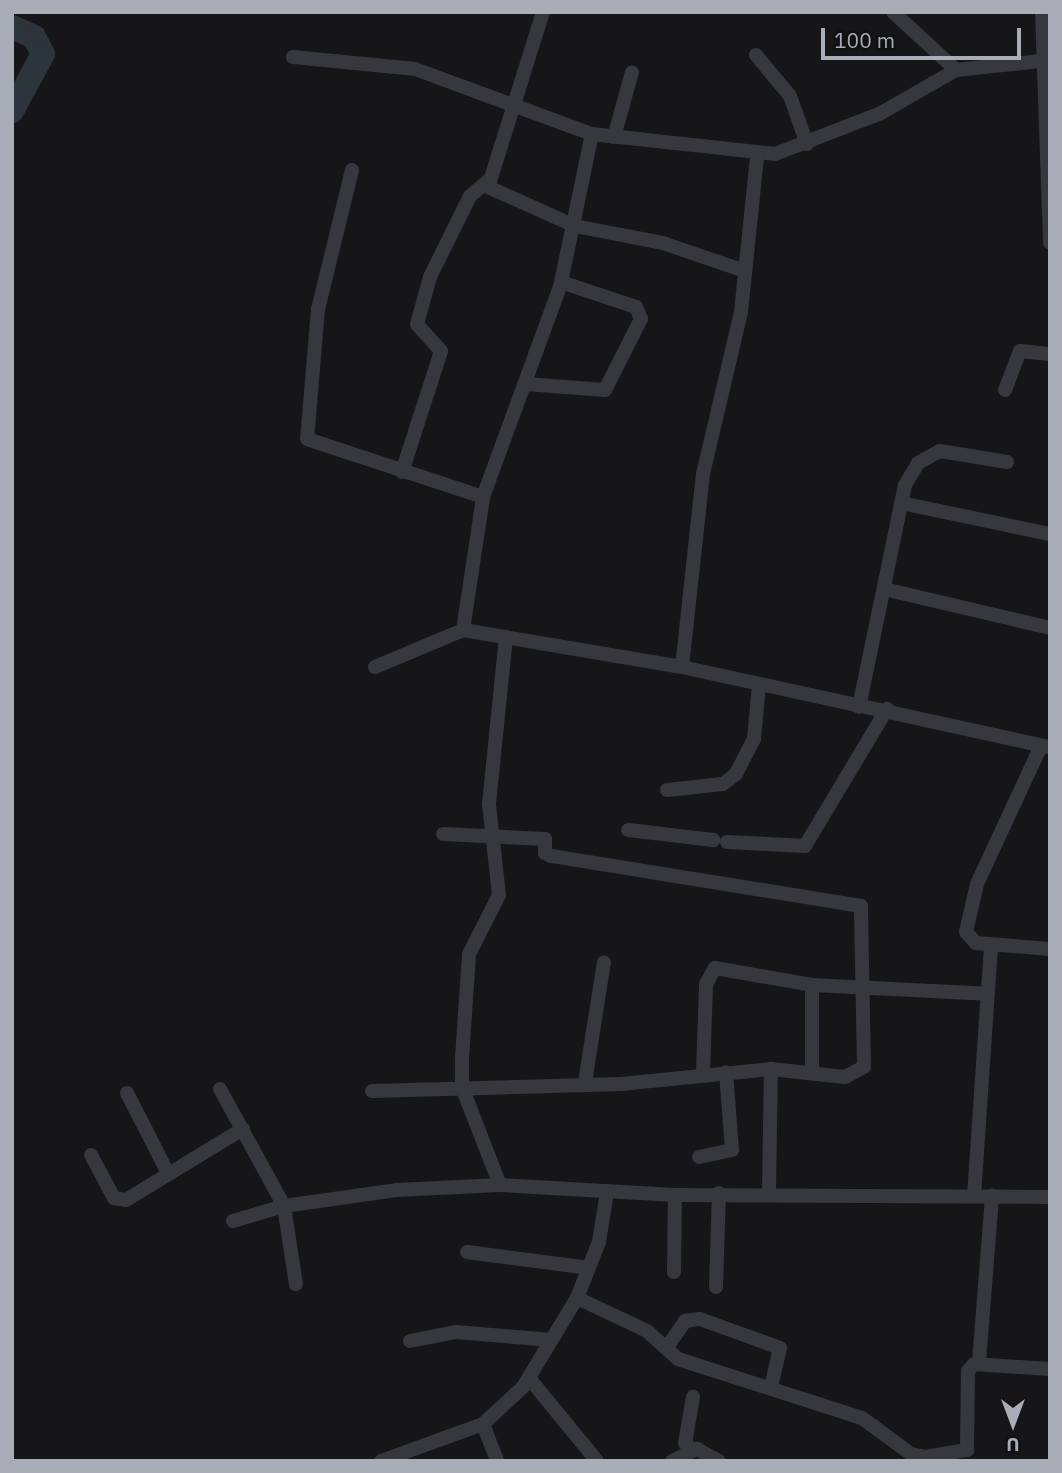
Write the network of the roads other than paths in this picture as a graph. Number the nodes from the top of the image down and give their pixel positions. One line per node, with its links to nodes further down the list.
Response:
1 (543, 12): 9 (street)
2 (894, 12): 7 (street)
3 (1042, 12): 6 (street)
4 (756, 55): 12 (street)
5 (293, 57): 9 (street)
6 (1045, 60): 7 (street); 17 (street)
7 (956, 70): 12 (street)
8 (632, 72): 11 (street)
9 (514, 105): 10 (street); 15 (street)
10 (592, 134): 11 (street); 16 (street)
11 (614, 137): 13 (street)
12 (807, 144): 13 (street)
13 (757, 156): 18 (street)
14 (352, 170): 24 (street)
15 (489, 180): 16 (street); 24 (street)
16 (575, 226): 18 (street); 19 (street)
17 (1050, 243)
18 (745, 271): 33 (street)
19 (561, 282): 21 (street); 21 (street)
20 (1050, 354): 22 (street)
21 (526, 384): 25 (street)
22 (1005, 390)
23 (1007, 462): 26 (street)
24 (402, 472): 25 (street)
25 (483, 497): 30 (street)
26 (901, 503): 27 (street); 28 (street)
27 (1050, 534)
28 (884, 589): 29 (street); 35 (street)
29 (1050, 628)
30 (463, 630): 31 (street); 32 (street)
31 (506, 638): 33 (street); 41 (street)
32 (375, 667)
33 (682, 667): 34 (street)
34 (759, 685): 35 (street); 38 (street)
35 (859, 708): 36 (street)
36 (887, 709): 37 (street); 39 (street)
37 (1045, 747): 42 (street)
38 (667, 790)
39 (628, 830)
40 (443, 834): 41 (street)
41 (489, 836): 46 (street); 53 (street)
42 (991, 946): 43 (street); 47 (street)
43 (1050, 949)
44 (604, 962): 52 (street)
45 (812, 985): 46 (street); 49 (street); 51 (street)
46 (867, 987): 47 (street); 51 (street)
47 (987, 993): 66 (street)
48 (771, 1069): 50 (street); 51 (street); 63 (street)
49 (703, 1072): 50 (street); 52 (street)
50 (726, 1072): 59 (street)
51 (812, 1073)
52 (585, 1082): 53 (street)
53 (462, 1087): 55 (street); 61 (street)
54 (220, 1089): 57 (street)
55 (372, 1091)
56 (127, 1093): 60 (street)
57 (243, 1129): 60 (street); 69 (street)
58 (91, 1155): 60 (street)
59 (699, 1157)
60 (168, 1173)
61 (500, 1185): 62 (street); 69 (street)
62 (607, 1192): 65 (street); 72 (street)
63 (769, 1192): 64 (street); 66 (street)
64 (719, 1193): 65 (street); 75 (street)
65 (675, 1195): 73 (street)
66 (974, 1196): 67 (street)
67 (992, 1196): 68 (street); 80 (street)
68 (1050, 1197)
69 (284, 1206): 70 (street); 74 (street)
70 (233, 1221)
71 (467, 1252): 72 (street)
72 (589, 1268): 76 (street)
73 (674, 1272)
74 (296, 1284)
75 (716, 1287)
76 (577, 1298): 77 (street); 79 (street)
77 (552, 1340): 78 (street); 82 (street)
78 (410, 1341)
79 (667, 1347): 83 (street); 83 (street)
80 (979, 1362): 81 (street); 87 (street)
81 (1050, 1369)
82 (529, 1378): 85 (street); 90 (street)
83 (771, 1387): 87 (street)
84 (693, 1397): 86 (street)
85 (483, 1424): 88 (street); 89 (street)
86 (691, 1449): 91 (street); 92 (street)
87 (907, 1457)
88 (381, 1461)
89 (497, 1461)
90 (597, 1461)
91 (672, 1461)
92 (719, 1461)

